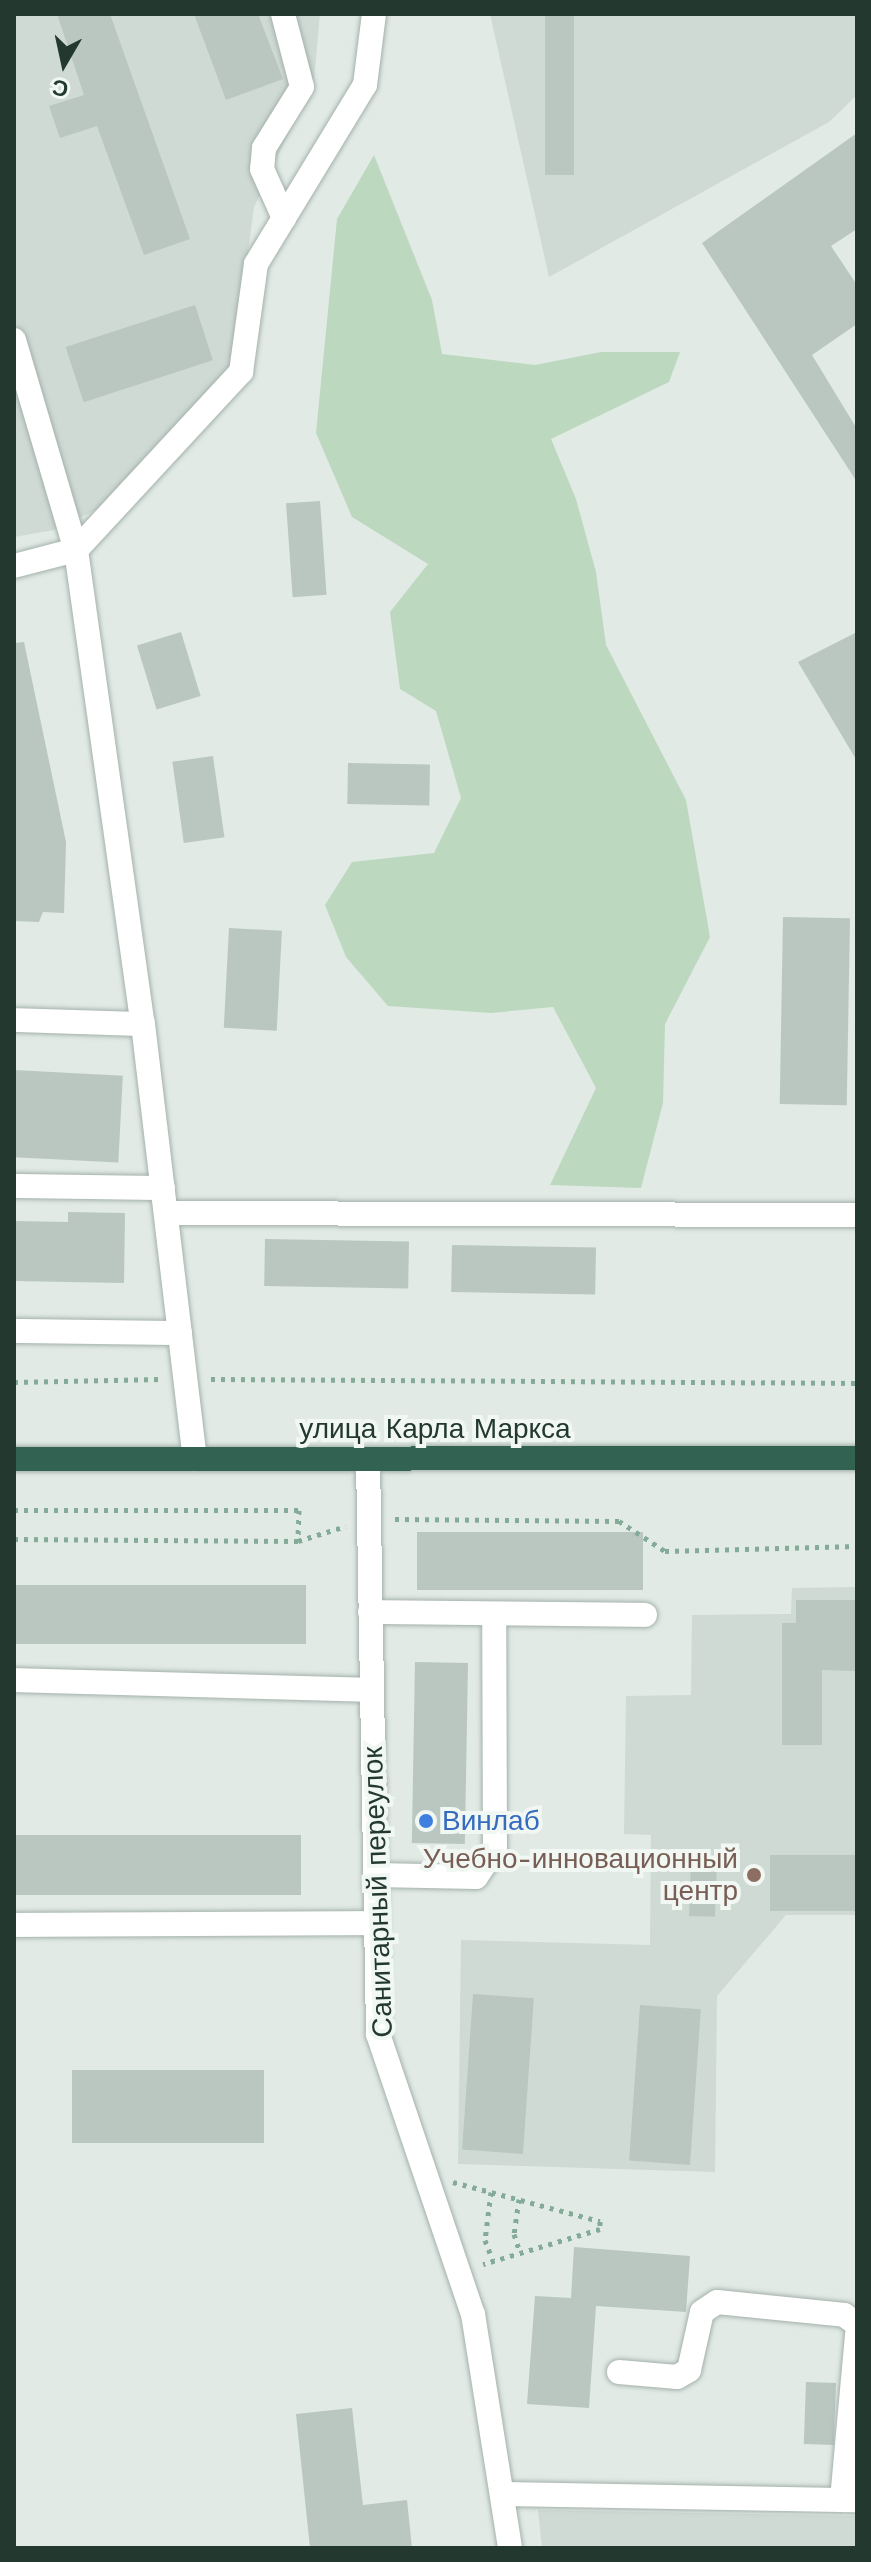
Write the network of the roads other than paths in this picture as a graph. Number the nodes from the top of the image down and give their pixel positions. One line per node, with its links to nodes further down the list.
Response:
1 (283, 14): 3 (street)
2 (374, 14): 3 (street)
3 (284, 218): 5 (street)
4 (14, 340): 5 (street)
5 (76, 550): 6 (street); 8 (street)
6 (14, 566)
7 (14, 1020): 8 (street)
8 (143, 1024): 10 (street)
9 (14, 1186): 10 (street)
10 (163, 1188): 11 (street)
11 (166, 1213): 12 (street); 14 (street)
12 (857, 1215)
13 (14, 1331): 14 (street)
14 (180, 1333): 17 (street)
15 (857, 1458): 18 (highway, улица Карла Маркса)
16 (14, 1459): 17 (highway, улица Карла Маркса)
17 (195, 1459): 18 (highway, улица Карла Маркса)
18 (368, 1459): 19 (street, Санитарный переулок)
19 (370, 1612): 20 (street); 23 (street, Санитарный переулок)
20 (494, 1614): 21 (street); 24 (street)
21 (645, 1615)
22 (14, 1680): 23 (street)
23 (372, 1690): 24 (street, Санитарный переулок)
24 (375, 1875): 25 (street, Санитарный переулок)
25 (376, 1923): 26 (street); 30 (street, Санитарный переулок)
26 (14, 1925)
27 (857, 2324): 29 (street)
28 (857, 2334): 31 (street)
29 (619, 2372)
30 (502, 2494): 31 (street); 32 (street, Санитарный переулок)
31 (850, 2500)
32 (510, 2548)

